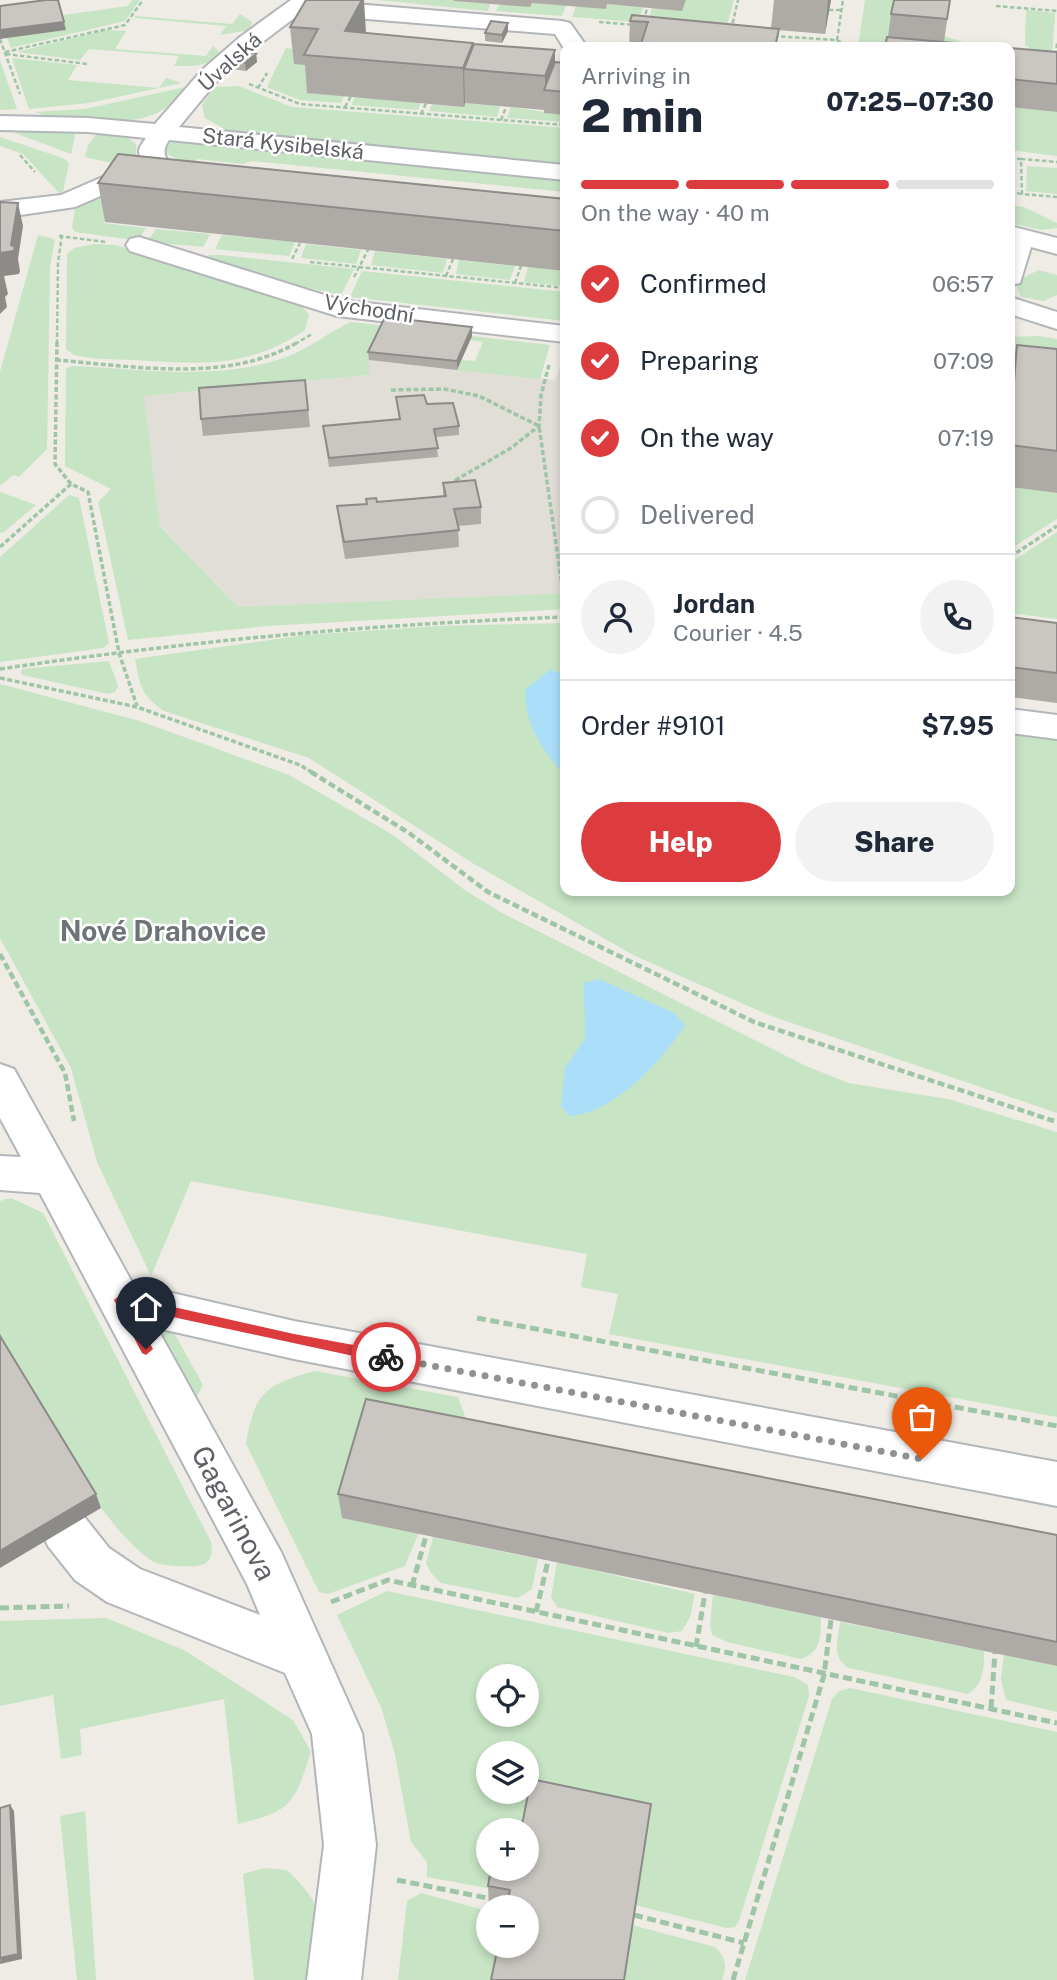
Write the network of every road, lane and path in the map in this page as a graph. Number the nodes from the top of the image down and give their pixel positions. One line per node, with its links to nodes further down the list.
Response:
1 (143, 0): 19 (path)
2 (304, 0): 22 (street, Úvalská)
3 (323, 0): 16 (street)
4 (738, 0): 12 (path)
5 (843, 0): 9 (path)
6 (996, 6): 10 (path)
7 (648, 8): 11 (path)
8 (829, 10): 9 (path)
9 (841, 10): 15 (path)
10 (1057, 11)
11 (592, 21)
12 (730, 33)
13 (770, 36): 15 (path)
14 (0, 38): 19 (path)
15 (836, 40): 17 (path)
16 (572, 42)
17 (841, 42)
18 (1057, 43): 20 (path)
19 (5, 53): 21 (path); 24 (path)
20 (1056, 63)
21 (87, 64)
22 (206, 81): 26 (path); 32 (street, Úvalská)
23 (351, 96): 26 (path)
24 (22, 100)
25 (426, 103): 28 (path)
26 (345, 107): 28 (path)
27 (506, 107): 29 (path)
28 (421, 114): 29 (path)
29 (501, 120): 31 (path)
30 (0, 123): 32 (street, Stará Kysibelská)
31 (560, 125)
32 (162, 132): 36 (street); 38 (street, Stará Kysibelská)
33 (1015, 158): 34 (path)
34 (1021, 159): 35 (path); 40 (path)
35 (1057, 162)
36 (156, 163): 37 (street); 42 (street)
37 (183, 169)
38 (560, 172)
39 (1015, 193): 40 (path)
40 (1022, 194): 41 (path)
41 (1057, 197)
42 (66, 202): 43 (street); 57 (path)
43 (0, 209)
44 (1015, 236): 47 (street)
45 (300, 243): 49 (path)
46 (139, 246): 53 (street, Východní)
47 (1057, 246)
48 (453, 259): 51 (path)
49 (292, 260)
50 (521, 266): 52 (path)
51 (446, 276)
52 (514, 283)
53 (337, 307): 56 (street, Východní); 57 (path)
54 (1015, 307): 55 (street)
55 (1057, 321)
56 (560, 333)
57 (56, 360): 61 (path)
58 (550, 361): 60 (path)
59 (391, 390): 60 (path)
60 (539, 426): 62 (path); 68 (path)
61 (71, 484): 65 (path); 70 (path)
62 (461, 499)
63 (1057, 526): 67 (path)
64 (0, 537): 65 (path)
65 (8, 540): 66 (path)
66 (0, 547)
67 (1015, 554)
68 (560, 571)
69 (560, 617): 70 (path)
70 (119, 653): 71 (path); 73 (path)
71 (0, 668)
72 (0, 678): 73 (path)
73 (137, 707): 78 (path)
74 (1015, 722): 75 (street)
75 (1057, 727)
76 (0, 954): 79 (path)
77 (0, 1080): 81 (street, Gagarinova)
78 (1057, 1122)
79 (74, 1125)
80 (0, 1172): 81 (street)
81 (53, 1177): 82 (street, Gagarinova)
82 (120, 1300): 85 (street); 96 (street, Gagarinova)
83 (477, 1318): 84 (path)
84 (1057, 1426)
85 (1057, 1484)
86 (65, 1530): 96 (street)
87 (426, 1536): 89 (path)
88 (548, 1561): 92 (path)
89 (412, 1586): 91 (path); 92 (path)
90 (705, 1593): 94 (path)
91 (320, 1606)
92 (536, 1612): 94 (path)
93 (831, 1620): 97 (path)
94 (696, 1647): 97 (path)
95 (995, 1653): 98 (path)
96 (304, 1656): 104 (street, Gagarinova)
97 (824, 1675): 98 (path); 103 (path)
98 (991, 1708): 99 (path)
99 (1057, 1723)
100 (397, 1880): 101 (path)
101 (476, 1896)
102 (634, 1915): 103 (path)
103 (744, 1943): 105 (path)
104 (334, 1980)
105 (733, 1980)

